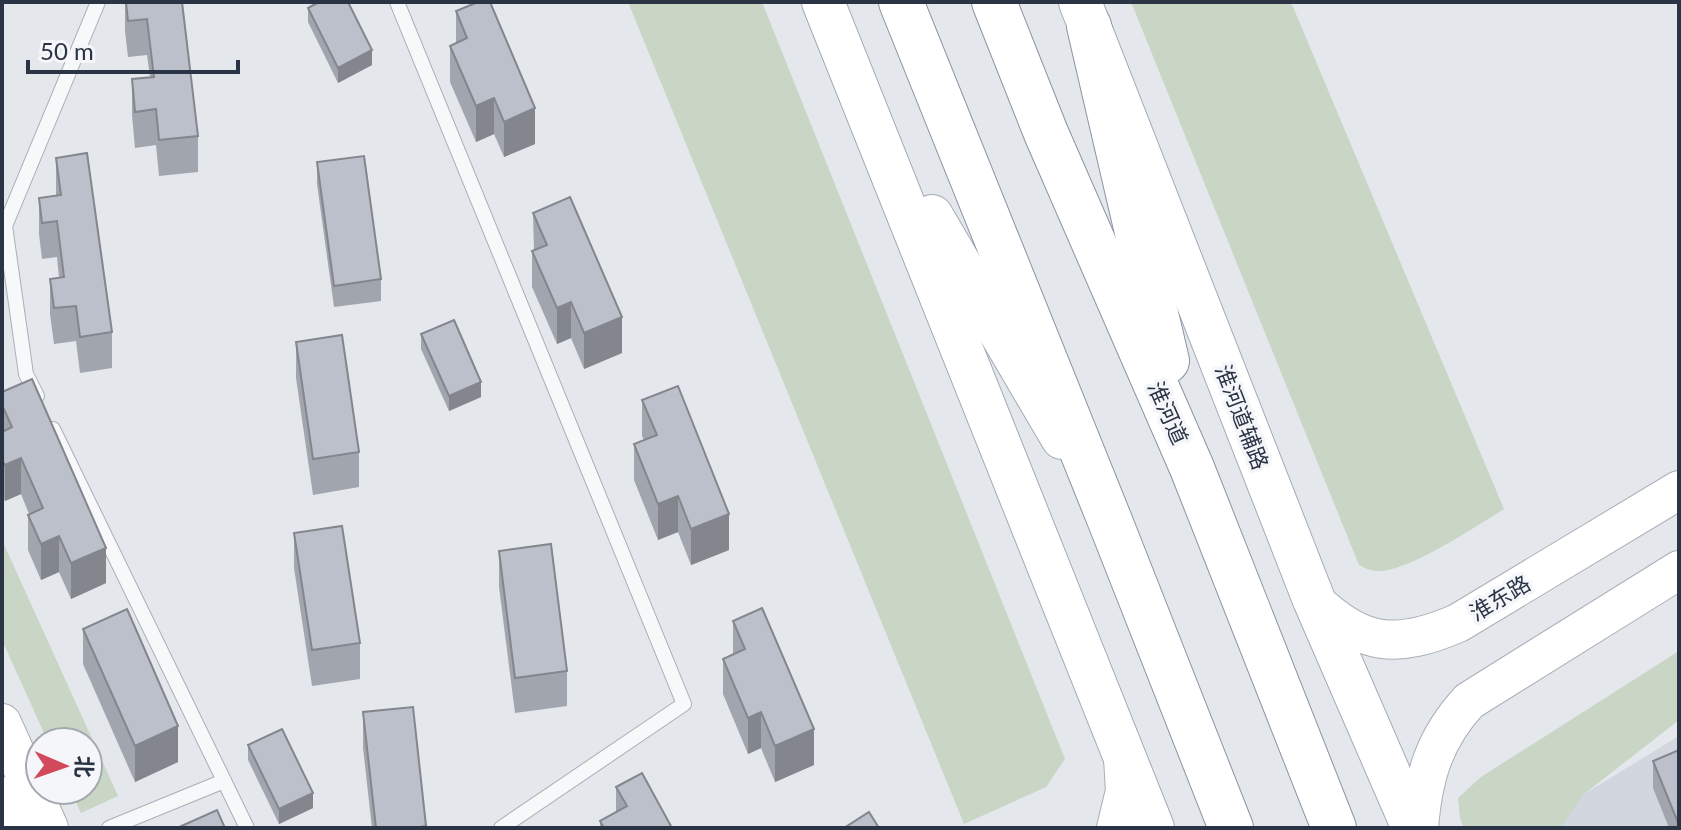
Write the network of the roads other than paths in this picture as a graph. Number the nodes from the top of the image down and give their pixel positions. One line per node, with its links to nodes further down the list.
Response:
1 (98, 2): 15 (lane)
2 (397, 2): 21 (lane)
3 (823, 2): 7 (main road)
4 (901, 2): 10 (highway)
5 (994, 2): 8 (highway, 淮河道)
6 (1085, 14): 8 (highway); 12 (main road, 淮河道辅路)
7 (862, 98): 10 (main road); 14 (main road)
8 (1192, 468): 25 (highway, 淮河道)
9 (1679, 490): 12 (main road, 淮东路)
10 (1110, 521): 24 (highway)
11 (1679, 570): 26 (main road)
12 (1314, 600): 26 (main road, 淮河道辅路)
13 (2, 723): 18 (main road)
14 (1122, 751): 22 (main road); 23 (main road)
15 (224, 781): 19 (lane); 20 (lane)
16 (2, 796): 17 (main road)
17 (17, 828)
18 (49, 828)
19 (109, 828)
20 (247, 828)
21 (501, 828)
22 (1116, 828)
23 (1153, 828)
24 (1231, 828)
25 (1334, 828)
26 (1416, 828)

